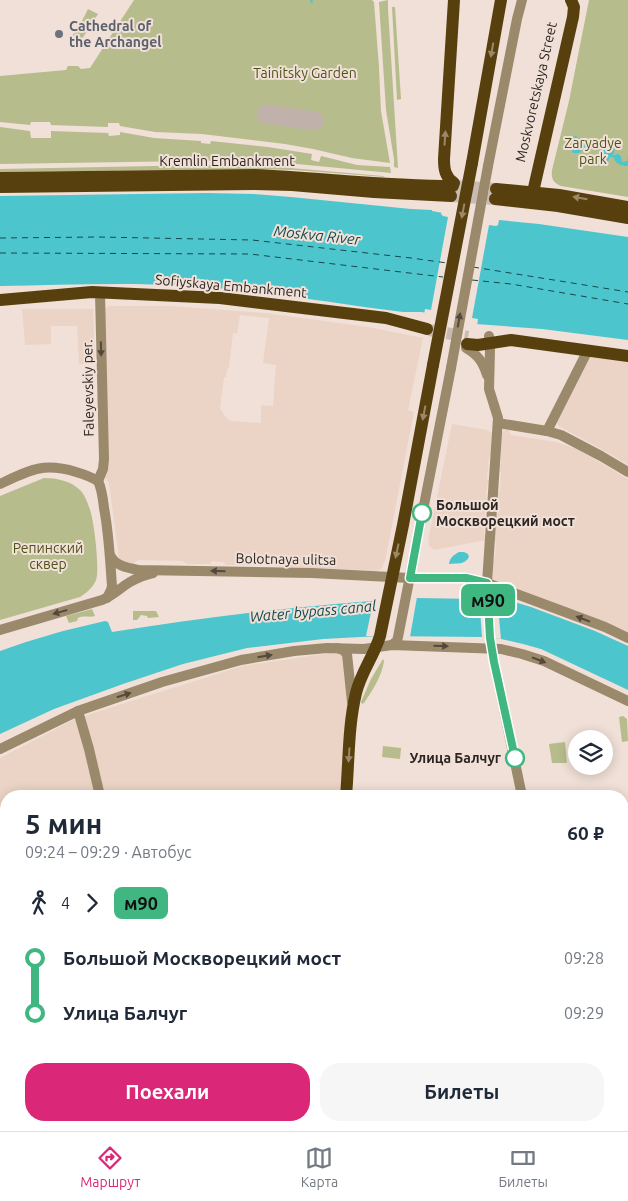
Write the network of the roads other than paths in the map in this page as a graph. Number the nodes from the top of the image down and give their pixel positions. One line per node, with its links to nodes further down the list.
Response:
1 (454, 0): 8 (main road, one-way to 1)
2 (522, 0): 30 (street, one-way to 2, bridge)
3 (566, 0): 9 (street, Moskvoretskaya Street)
4 (571, 0): 9 (main road, Moskvoretskaya Street)
5 (501, 1): 29 (main road, one-way to 29, bridge)
6 (0, 178): 8 (main road, Kremlin Embankment)
7 (0, 187): 8 (main road, Kremlin Embankment)
8 (453, 188)
9 (530, 196): 9 (main road); 10 (main road, one-way to 9); 11 (main road)
10 (628, 208)
11 (628, 218)
12 (100, 296): 13 (main road, Sofiyskaya Embankment); 14 (main road, Sofiyskaya Embankment); 24 (street, Faleyevskiy per., one-way to 24)
13 (0, 300)
14 (426, 333)
15 (489, 340): 16 (main road); 17 (main road); 18 (main road); 20 (street)
16 (467, 343): 20 (street)
17 (628, 349)
18 (588, 350): 19 (main road); 22 (street)
19 (628, 356)
20 (489, 381): 21 (street)
21 (498, 423): 22 (street); 27 (street)
22 (547, 431): 23 (street)
23 (628, 472)
24 (98, 481): 25 (street); 26 (street)
25 (0, 484)
26 (110, 555): 28 (street, Bolotnaya ulitsa); 33 (street)
27 (488, 568): 31 (street); 32 (street)
28 (161, 571): 29 (street, Bolotnaya ulitsa, one-way to 28); 33 (street, Bolotnaya ulitsa)
29 (392, 576): 30 (street, Bolotnaya ulitsa); 37 (main road)
30 (410, 578): 31 (street, Bolotnaya ulitsa); 36 (street)
31 (466, 578): 32 (street)
32 (487, 583): 35 (street, one-way to 32); 38 (street)
33 (107, 598): 34 (street, Bolotnaya ulitsa, one-way to 34)
34 (0, 630)
35 (628, 638)
36 (395, 641): 37 (street); 38 (street, one-way to 38)
37 (378, 642): 39 (street); 42 (main road)
38 (491, 643): 40 (street, one-way to 40); 46 (street)
39 (333, 647): 41 (street, one-way to 39); 42 (street)
40 (628, 701)
41 (78, 711): 43 (street); 44 (street)
42 (352, 713): 45 (main road, one-way to 45)
43 (0, 749)
44 (99, 790)
45 (346, 790)
46 (521, 790)

